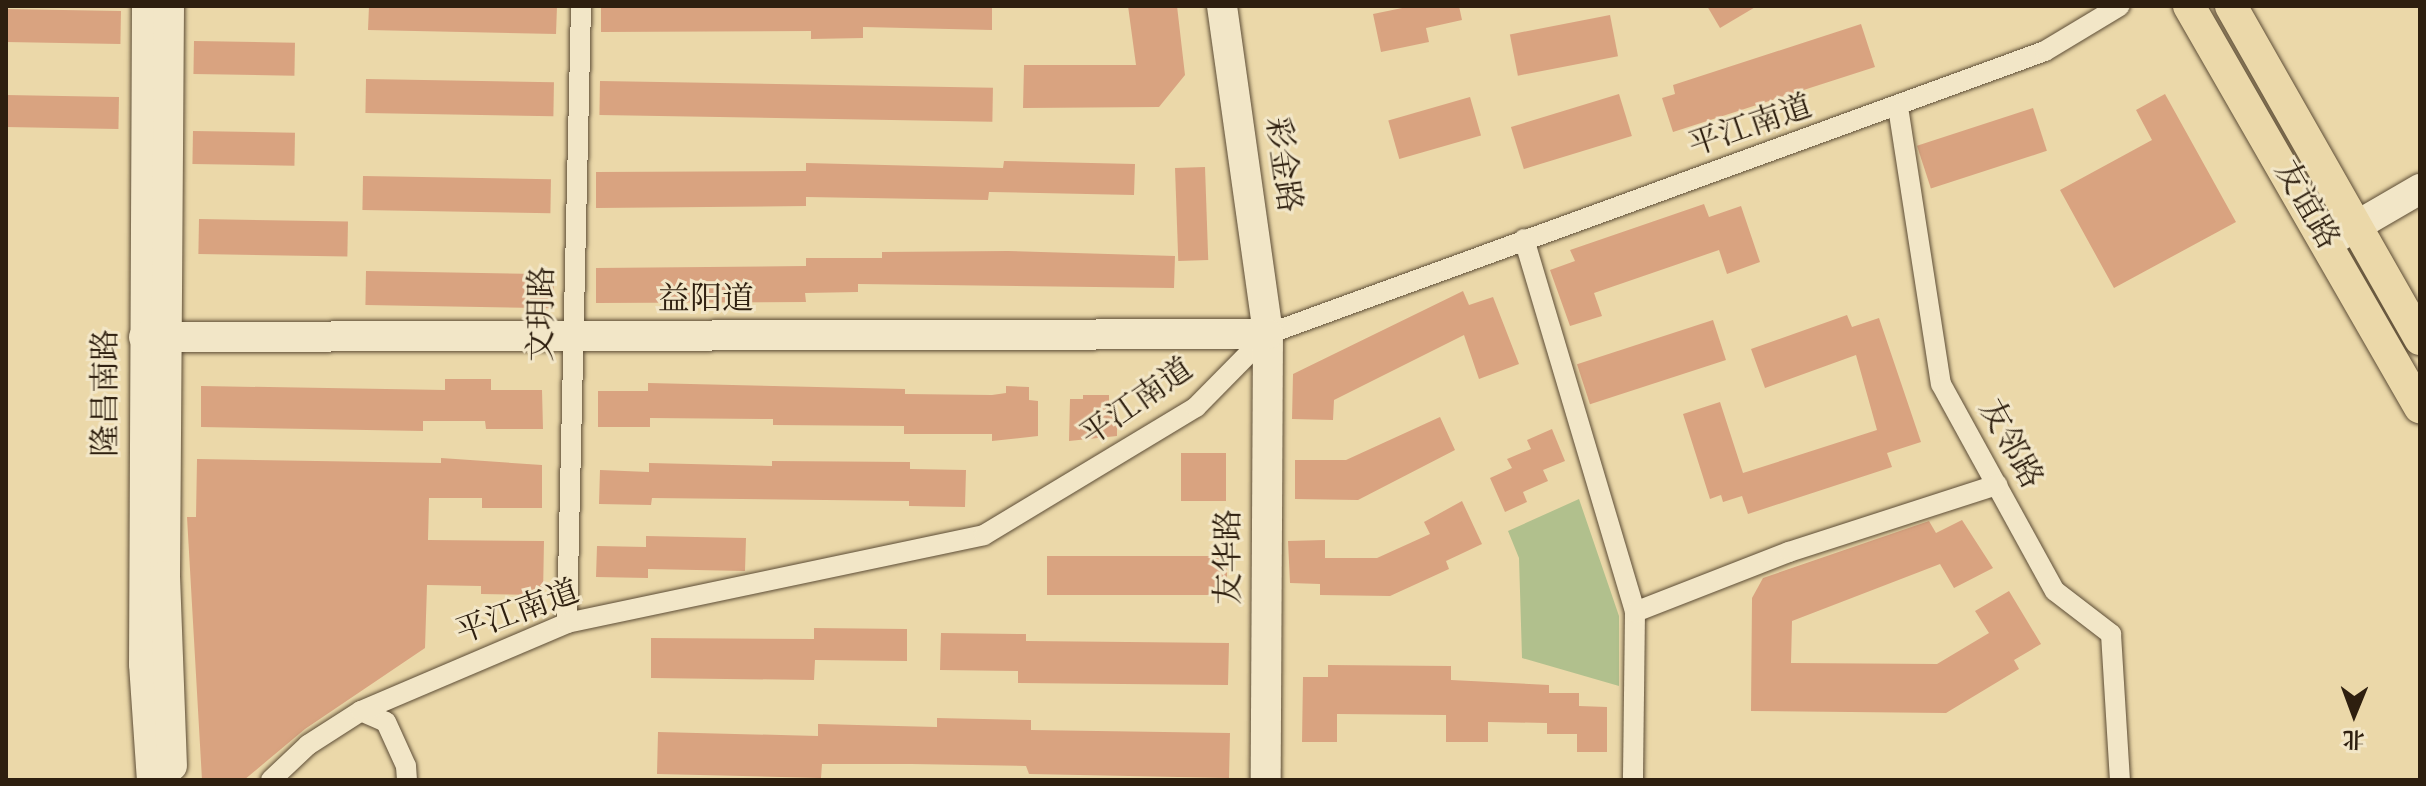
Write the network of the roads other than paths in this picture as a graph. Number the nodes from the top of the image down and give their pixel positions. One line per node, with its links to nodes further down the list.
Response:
1 (147, 6): 15 (street, 隆昌南路)
2 (169, 6): 15 (street, 隆昌南路)
3 (581, 6): 16 (street, 文玥路)
4 (1222, 6): 14 (street, 彩金路)
5 (2120, 6): 8 (street, 平江南道)
6 (2189, 6): 13 (main road, 友谊路)
7 (2231, 6): 11 (main road, 友谊路)
8 (1898, 107): 12 (street, 平江南道); 19 (street, 友邻路)
9 (2420, 189): 11 (street)
10 (2420, 208): 11 (street)
11 (2360, 233): 13 (street); 17 (main road, 友谊路)
12 (1524, 239): 14 (street, 平江南道); 20 (street)
13 (2330, 250): 18 (main road, 友谊路)
14 (1268, 334): 16 (street, 益阳道); 21 (street, 平江南道); 27 (street, 友华路)
15 (155, 337): 16 (street, 益阳道); 23 (street, 隆昌南路); 24 (street, 隆昌南路)
16 (573, 338): 21 (street, 文玥路)
17 (2420, 339)
18 (2420, 407)
19 (1997, 485): 20 (street); 29 (street, 友邻路)
20 (1635, 612): 28 (street)
21 (567, 623): 22 (street, 平江南道)
22 (361, 711): 25 (street, 平江南道); 26 (street)
23 (152, 780)
24 (173, 780)
25 (271, 780)
26 (407, 780)
27 (1266, 780)
28 (1633, 780)
29 (2120, 780)

